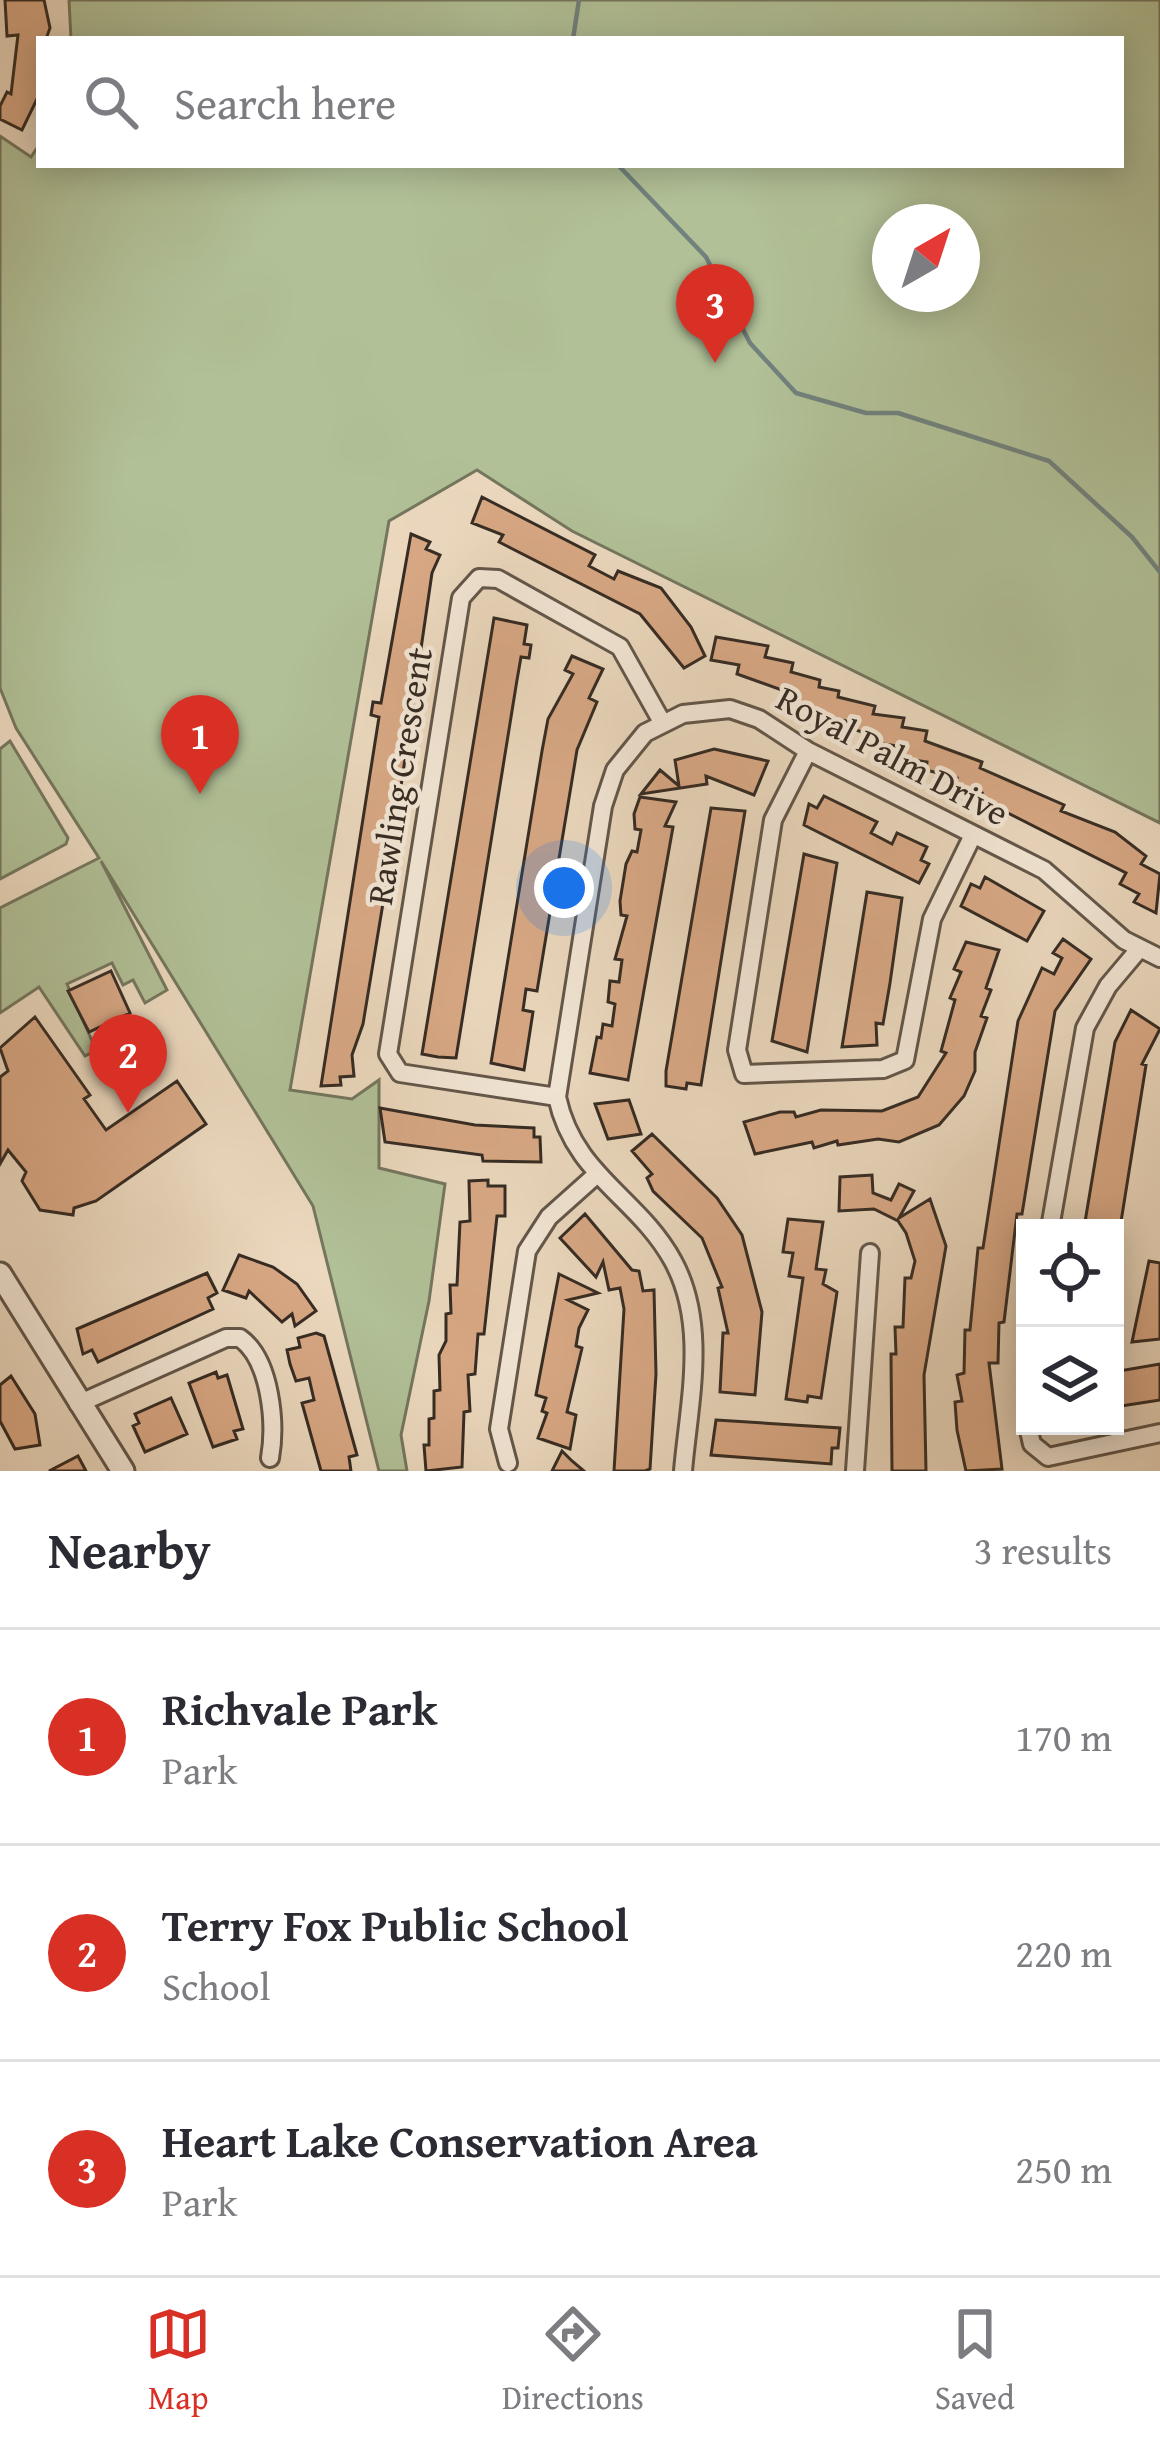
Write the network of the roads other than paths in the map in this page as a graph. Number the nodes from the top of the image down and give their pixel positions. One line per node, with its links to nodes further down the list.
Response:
1 (662, 722): 2 (street, Royal Palm Drive); 6 (street); 6 (street, Rawling Crescent)
2 (808, 751): 3 (street, Royal Palm Drive); 3 (street)
3 (974, 836): 4 (street, Royal Palm Drive)
4 (1140, 948): 5 (street, Royal Palm Drive); 8 (street)
5 (1160, 958)
6 (557, 1097): 7 (street)
7 (596, 1175): 15 (street); 17 (street)
8 (1052, 1219)
9 (870, 1253): 18 (street)
10 (0, 1274): 11 (street)
11 (78, 1405): 14 (street); 16 (street)
12 (1160, 1433): 13 (street)
13 (1030, 1435)
14 (270, 1458)
15 (508, 1463)
16 (123, 1471)
17 (683, 1471)
18 (855, 1471)

